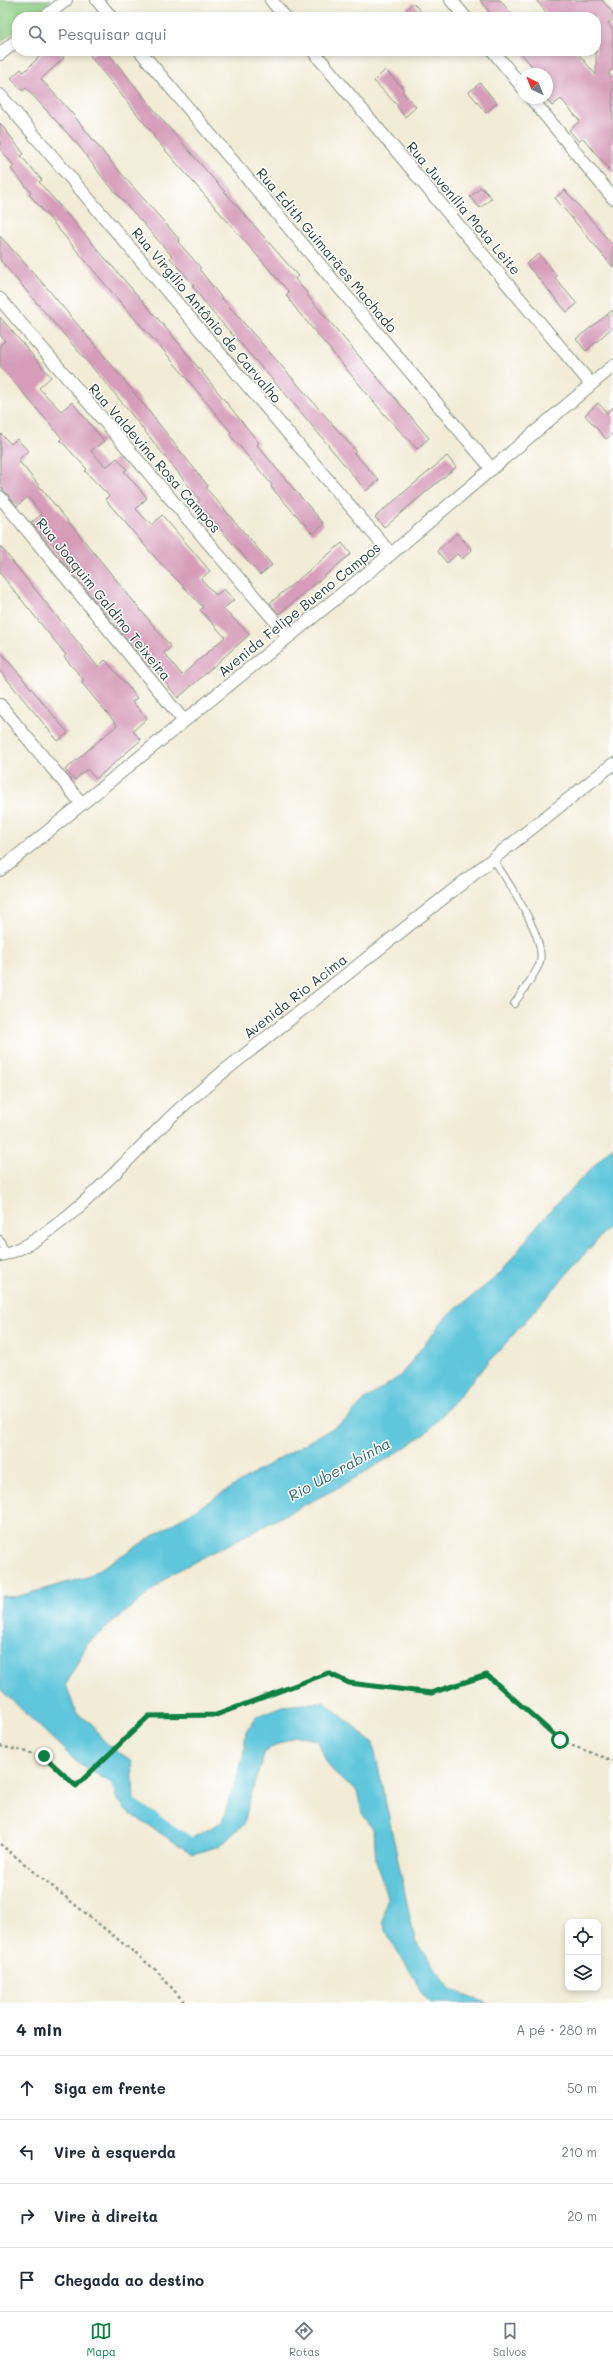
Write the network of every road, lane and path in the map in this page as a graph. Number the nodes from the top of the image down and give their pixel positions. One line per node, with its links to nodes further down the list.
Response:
1 (66, 0): 5 (street)
2 (97, 0): 6 (street)
3 (271, 0): 7 (street)
4 (451, 0): 8 (street)
5 (51, 12)
6 (107, 12)
7 (281, 12)
8 (461, 12)
9 (12, 44): 10 (street)
10 (0, 54)
11 (144, 56): 21 (street, Rua Edith Guimarães Machado)
12 (317, 56): 20 (street, Rua Juvenília Mota Leite)
13 (497, 56): 14 (street)
14 (517, 81)
15 (0, 95): 23 (street, Rua Virgílio Antônio de Carvalho)
16 (536, 104): 17 (street)
17 (613, 198)
18 (0, 299): 24 (street, Rua Valdevina Rosa Campos)
19 (613, 366): 20 (street, Avenida Felipe Bueno Campos)
20 (591, 384): 21 (street, Avenida Felipe Bueno Campos)
21 (492, 469): 23 (street, Avenida Felipe Bueno Campos)
22 (0, 497): 26 (street, Rua Joaquim Galdino Teixeira)
23 (391, 554): 24 (street, Avenida Felipe Bueno Campos)
24 (288, 636): 26 (street, Avenida Felipe Bueno Campos)
25 (0, 705): 28 (street)
26 (184, 721): 28 (street, Avenida Felipe Bueno Campos)
27 (613, 764): 29 (street, Avenida Rio Acima)
28 (82, 804): 30 (street, Avenida Felipe Bueno Campos)
29 (493, 859): 31 (lane); 33 (street, Avenida Rio Acima)
30 (0, 870)
31 (514, 1004)
32 (0, 1239): 33 (lane)
33 (3, 1254)
34 (0, 1746): 35 (path)
35 (613, 1761)
36 (0, 1844): 37 (path)
37 (185, 2003)

